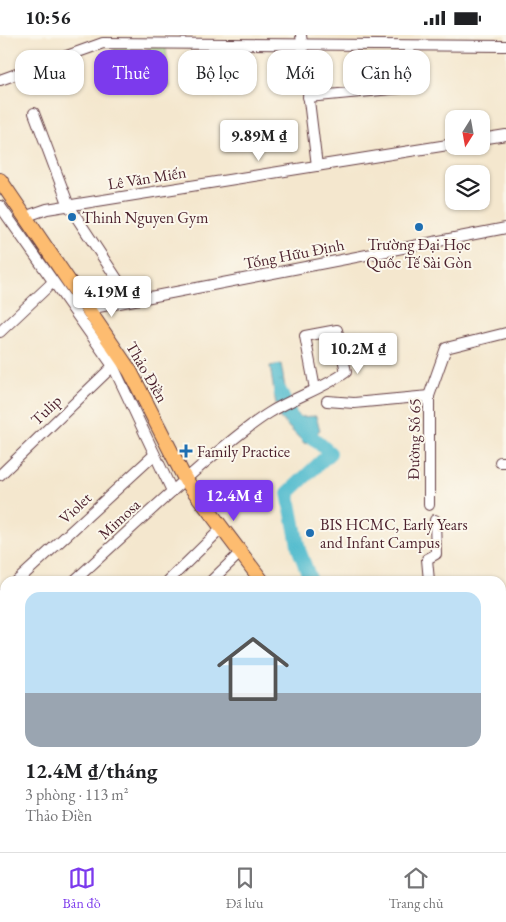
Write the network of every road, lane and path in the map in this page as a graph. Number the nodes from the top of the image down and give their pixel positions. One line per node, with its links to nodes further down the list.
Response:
1 (105, 39): 2 (street); 5 (street)
2 (301, 40): 3 (street); 6 (street)
3 (409, 46): 4 (street); 6 (street)
4 (506, 46)
5 (0, 80)
6 (308, 97): 11 (street)
7 (34, 113): 13 (street)
8 (506, 135): 9 (street)
9 (490, 138)
10 (445, 145): 11 (street, Lê Văn Miến)
11 (317, 166): 13 (street, Lê Văn Miến)
12 (0, 180): 15 (main road, Thảo Điền)
13 (69, 206): 15 (street, Lê Văn Miến); 18 (street)
14 (2, 213): 17 (street)
15 (24, 217): 19 (main road, Thảo Điền)
16 (506, 229): 19 (street, Tống Hữu Định)
17 (53, 283): 20 (street); 22 (street)
18 (127, 294)
19 (88, 309): 28 (main road, Thảo Điền)
20 (0, 332)
21 (506, 333): 24 (street, Đường Số 65)
22 (113, 366): 26 (street); 27 (street, Tulip)
23 (314, 389): 23 (street, Mimosa); 28 (street, Mimosa)
24 (429, 396): 25 (street); 30 (street, Đường Số 65)
25 (327, 401)
26 (153, 456): 29 (street); 34 (street, Violet)
27 (0, 475)
28 (185, 479): 29 (street, Mimosa); 32 (main road, Thảo Điền)
29 (172, 491): 35 (street, Mimosa)
30 (429, 505)
31 (435, 520): 39 (street)
32 (222, 529): 33 (main road, Thảo Điền); 36 (street)
33 (240, 553): 37 (street); 38 (main road, Thảo Điền)
34 (22, 576)
35 (79, 576)
36 (173, 576)
37 (216, 576)
38 (258, 576)
39 (429, 576)

